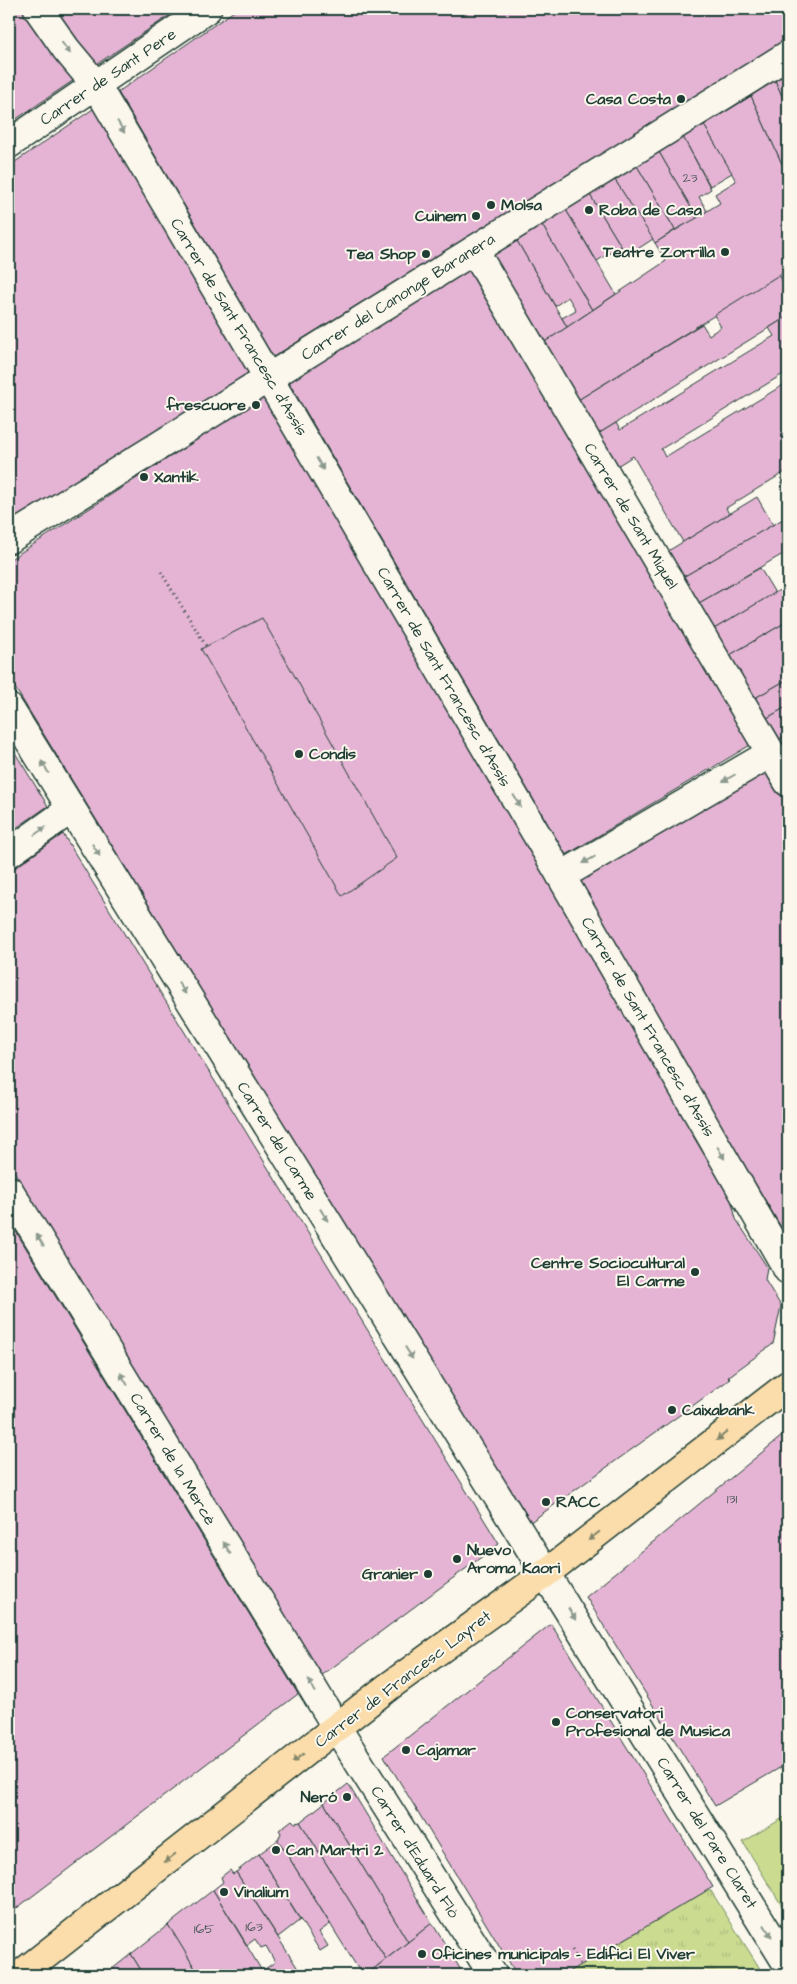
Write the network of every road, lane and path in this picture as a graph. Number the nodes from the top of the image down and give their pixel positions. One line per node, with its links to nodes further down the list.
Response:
1 (38, 9): 4 (street, Carrer de Sant Francesc d'Assís, one-way to 4)
2 (207, 9): 4 (street, Carrer de Sant Pere)
3 (788, 55): 6 (street, Carrer del Canonge Baranera)
4 (96, 85): 5 (street, Carrer de Sant Pere); 7 (street, Carrer de Sant Francesc d'Assís, one-way to 7)
5 (9, 144)
6 (474, 250): 7 (street, Carrer del Canonge Baranera); 12 (street, Carrer de Sant Miquel)
7 (269, 377): 8 (street, Carrer del Canonge Baranera); 16 (street, Carrer de Sant Francesc d'Assís, one-way to 16)
8 (9, 539)
9 (161, 572): 10 (path)
10 (206, 646)
11 (9, 708): 14 (street, Carrer del Carme, one-way to 11)
12 (771, 753): 13 (street, Carrer de Sant Miquel); 16 (street, one-way to 16)
13 (788, 782)
14 (71, 809): 15 (street, one-way to 14); 20 (street, Carrer del Carme, one-way to 20)
15 (9, 852)
16 (561, 876): 18 (street, Carrer de Sant Francesc d'Assís, one-way to 18)
17 (9, 1190): 21 (street, Carrer de la Mercè, one-way to 17)
18 (788, 1270)
19 (788, 1385): 20 (main road, Carrer de Francesc Layret, one-way to 20)
20 (546, 1573): 21 (main road, Carrer de Francesc Layret); 23 (street, Carrer del Pare Claret, one-way to 23)
21 (337, 1728): 25 (main road, Carrer de Francesc Layret, one-way to 25); 26 (street, Carrer d'Eduard Flò)
22 (572, 1950): 24 (path)
23 (788, 1965)
24 (582, 1968)
25 (20, 1975)
26 (494, 1975)

